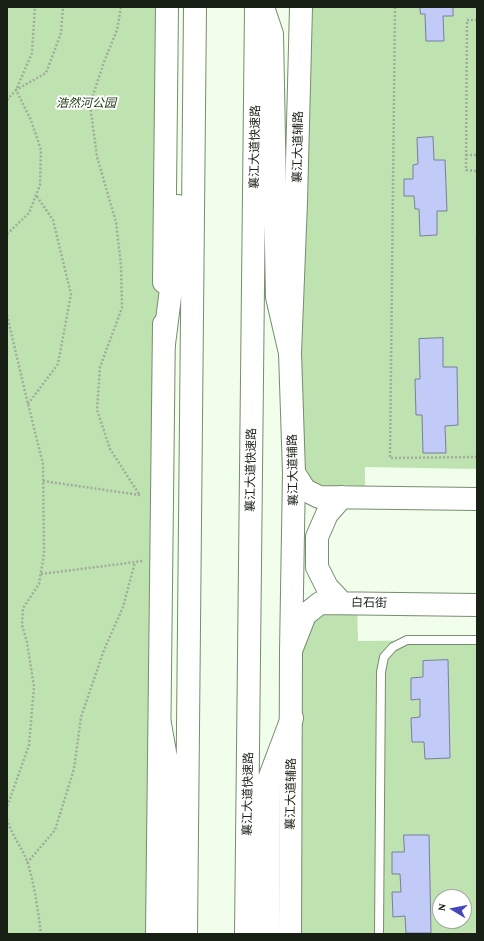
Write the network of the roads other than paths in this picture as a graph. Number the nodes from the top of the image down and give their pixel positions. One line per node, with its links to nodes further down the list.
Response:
1 (167, 7): 6 (main road)
2 (256, 7): 20 (main road, 襄江大道快速路)
3 (263, 7): 7 (main road)
4 (301, 7): 7 (main road, 襄江大道辅路)
5 (195, 9): 6 (main road); 19 (main road)
6 (164, 344): 16 (main road)
7 (290, 353): 8 (main road, 襄江大道辅路)
8 (294, 473): 9 (main road); 14 (main road, 襄江大道辅路)
9 (342, 497): 10 (main road); 11 (main road)
10 (477, 499)
11 (342, 603): 12 (main road, 白石街); 14 (main road, 白石街)
12 (477, 605)
13 (477, 640): 23 (lane)
14 (291, 652): 15 (main road, 襄江大道辅路)
15 (292, 718): 21 (main road); 22 (main road, 襄江大道辅路)
16 (160, 724): 17 (main road); 18 (main road)
17 (157, 934)
18 (169, 934)
19 (186, 934)
20 (246, 934)
21 (268, 934)
22 (290, 934)
23 (379, 934)

